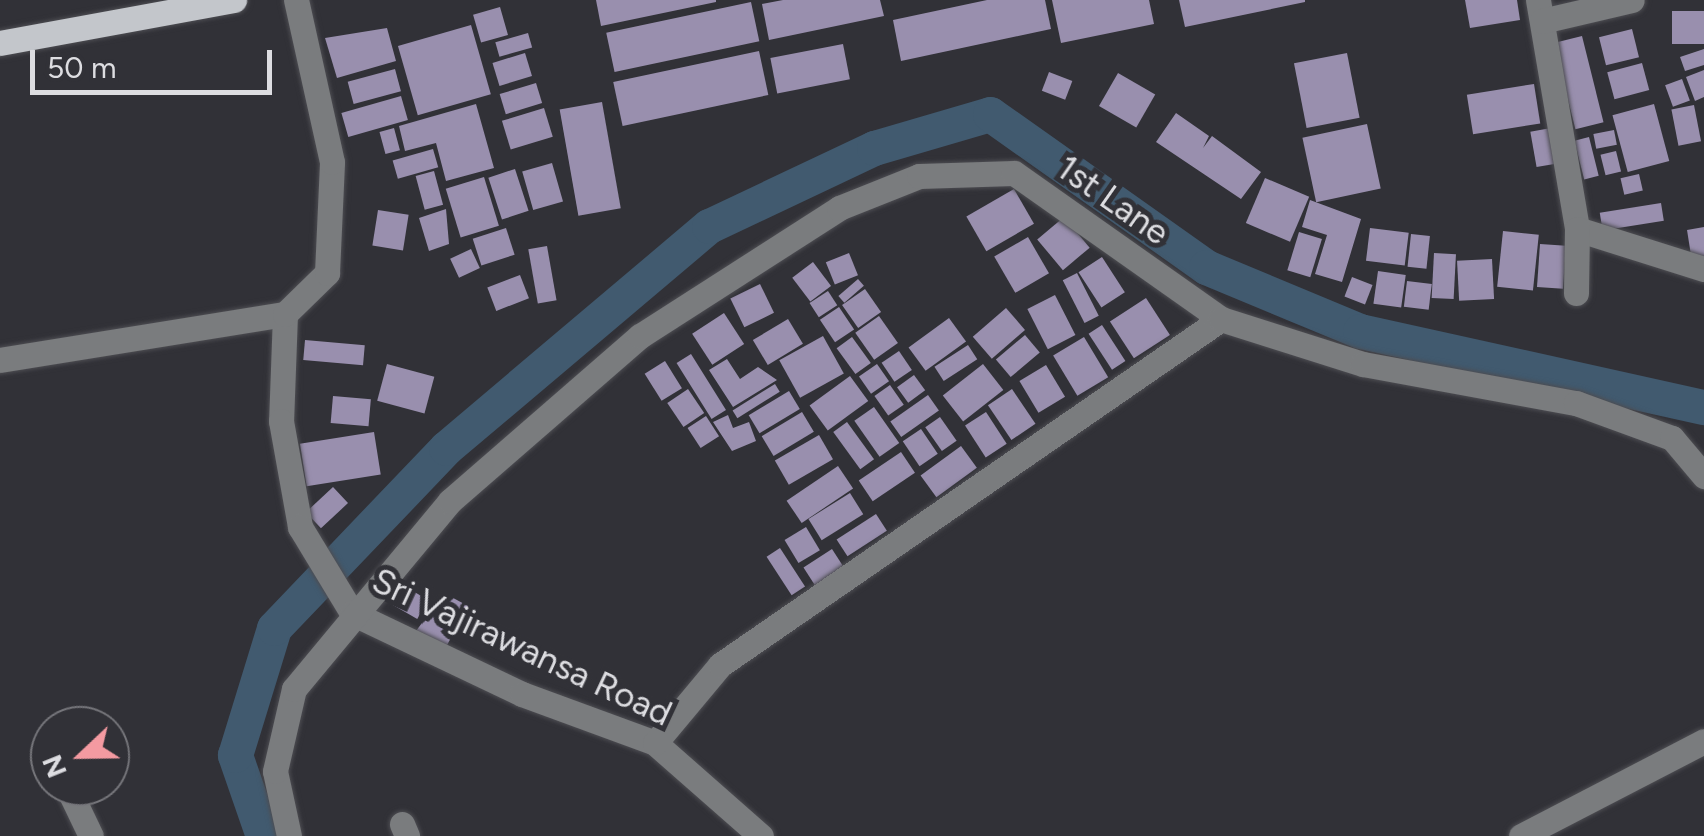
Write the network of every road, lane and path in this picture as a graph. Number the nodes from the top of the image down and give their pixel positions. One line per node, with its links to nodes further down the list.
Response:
1 (234, 0): 5 (main road)
2 (296, 0): 9 (street)
3 (1632, 0): 4 (street)
4 (1540, 10): 6 (street)
5 (0, 43)
6 (1578, 229): 7 (street); 8 (street)
7 (1704, 269)
8 (1576, 293)
9 (285, 314): 11 (street); 15 (street, Sri Vajirawansa Road)
10 (1222, 319): 12 (street, 1st Lane); 15 (street, 1st Lane); 17 (street)
11 (0, 360)
12 (1672, 438): 13 (street); 14 (street, 1st Lane)
13 (1704, 444)
14 (1704, 476)
15 (352, 613): 17 (street, Sri Vajirawansa Road); 20 (street, 1st Lane)
16 (1704, 741): 22 (street)
17 (655, 743): 21 (street, Sri Vajirawansa Road)
18 (77, 806): 19 (street)
19 (91, 836)
20 (288, 836)
21 (761, 836)
22 (1521, 836)

